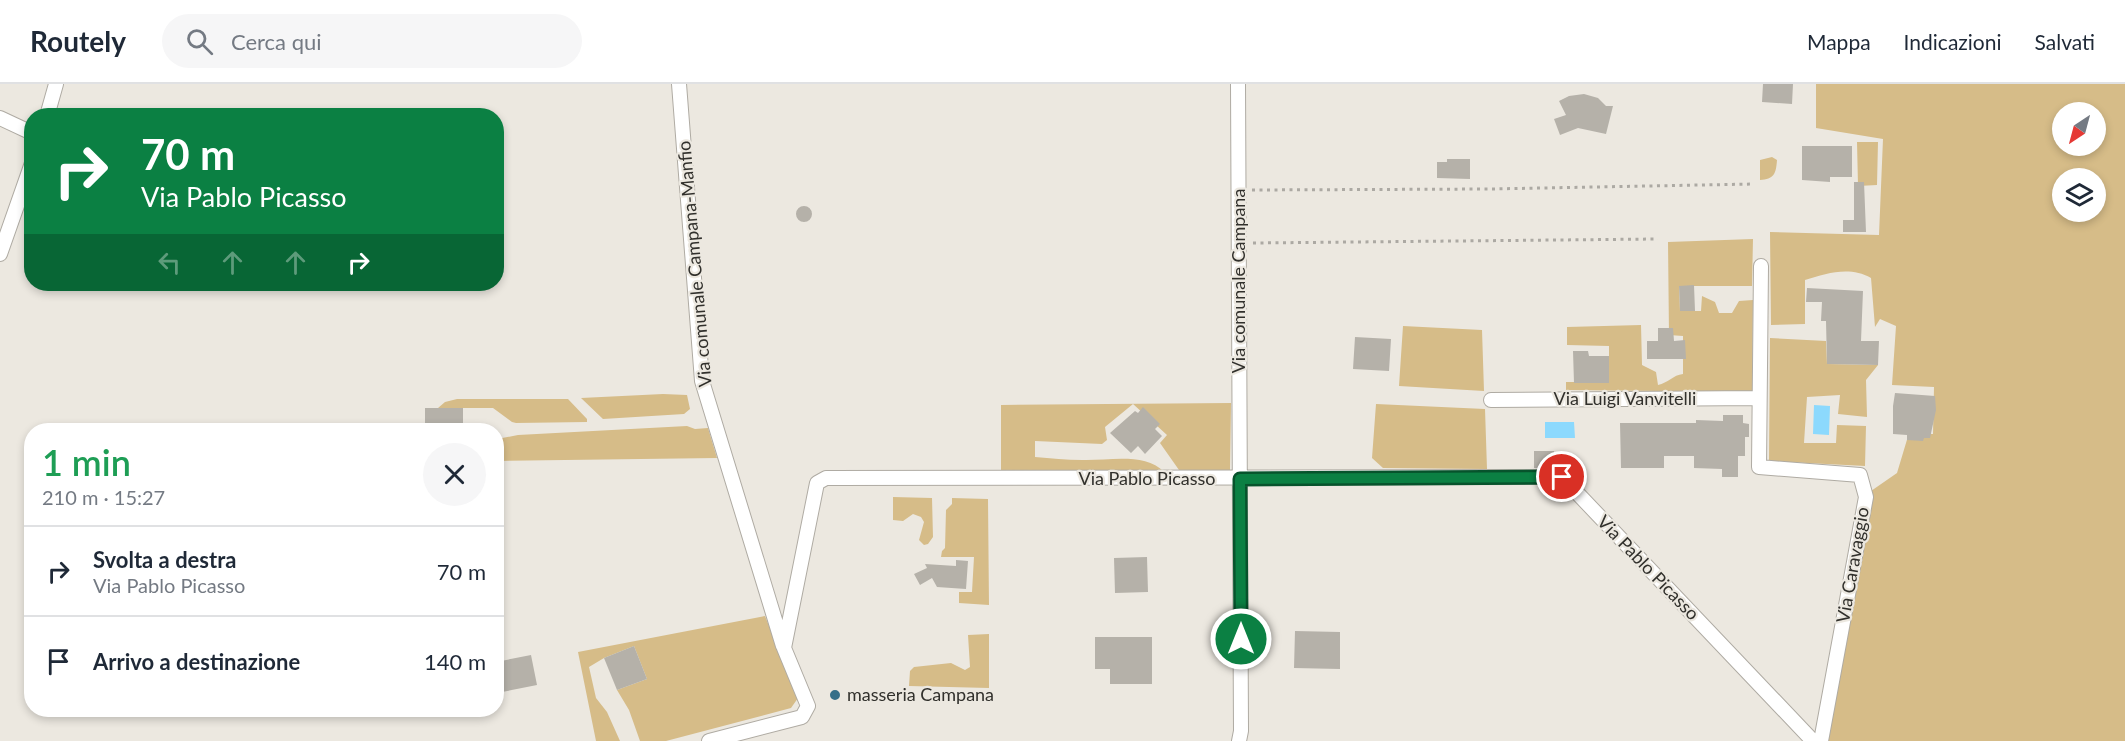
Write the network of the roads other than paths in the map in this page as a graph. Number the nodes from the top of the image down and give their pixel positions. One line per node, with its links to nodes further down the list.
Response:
1 (56, 84): 4 (street)
2 (679, 84): 13 (street, Via comunale Campana-Manfio)
3 (1238, 84): 12 (street, Via comunale Campana)
4 (49, 108)
5 (0, 118): 6 (street)
6 (24, 129)
7 (24, 186): 8 (street)
8 (0, 254)
9 (1761, 266): 10 (street, Via Caravaggio)
10 (1760, 398): 11 (street, Via Luigi Vanvitelli); 17 (street, Via Caravaggio)
11 (1491, 400)
12 (1240, 479): 13 (street, Via Pablo Picasso); 15 (street, Via comunale Campana); 16 (street, Via Pablo Picasso)
13 (784, 648): 14 (street)
14 (709, 741)
15 (1239, 741)
16 (1813, 741)
17 (1821, 741)

